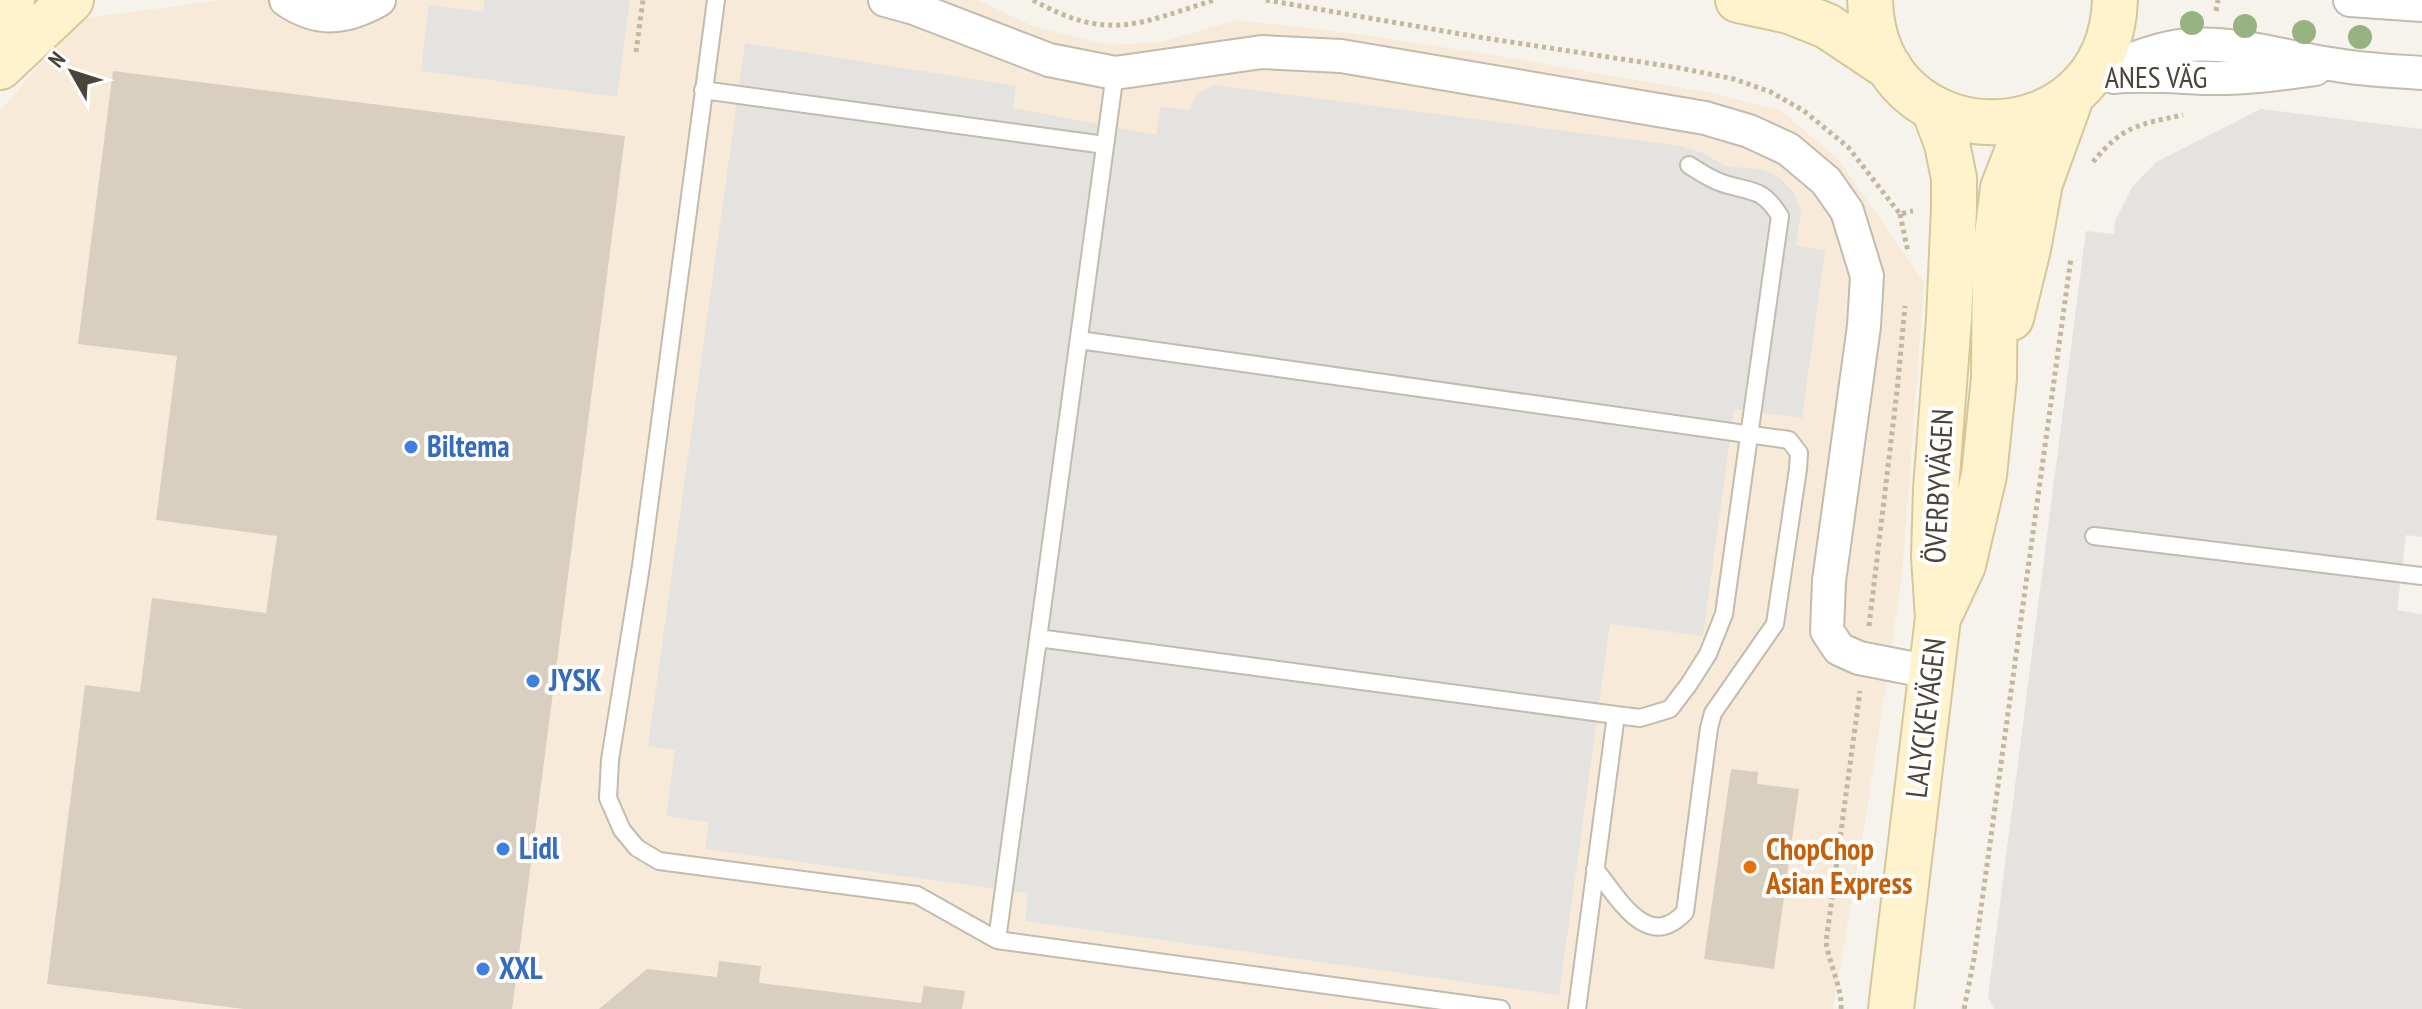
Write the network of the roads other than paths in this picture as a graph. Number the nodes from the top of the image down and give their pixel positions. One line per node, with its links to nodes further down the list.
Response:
1 (12, 0): 14 (main road)
2 (46, 0): 14 (main road)
3 (71, 0): 14 (main road)
4 (379, 0): 12 (street)
5 (716, 0): 19 (lane)
6 (885, 0): 17 (street)
7 (1738, 0): 16 (main road)
8 (1870, 0): 16 (main road)
9 (2115, 0): 20 (main road, ÖVERBYVÄGEN)
10 (2350, 0): 11 (street)
11 (2372, 0): 13 (street)
12 (299, 4)
13 (2422, 5)
14 (3, 49)
15 (2337, 66): 18 (street, ANES VÄG); 20 (street, ANES VÄG); 20 (street, ANES VÄG)
16 (1890, 68): 21 (main road)
17 (1115, 73): 22 (lane); 30 (street)
18 (2422, 73)
19 (703, 90): 22 (lane); 33 (lane)
20 (2066, 96): 21 (main road); 28 (main road, ÖVERBYVÄGEN)
21 (1934, 109): 28 (main road, ÖVERBYVÄGEN)
22 (1105, 145): 24 (lane)
23 (1689, 165): 25 (lane)
24 (1079, 340): 25 (lane); 29 (lane)
25 (1749, 433): 31 (lane); 32 (lane)
26 (2094, 536): 27 (lane)
27 (2422, 576)
28 (1938, 618): 30 (main road, LALYCKEVÄGEN)
29 (1038, 638): 31 (lane); 33 (lane)
30 (1931, 672): 36 (main road, LALYCKEVÄGEN)
31 (1616, 715): 32 (lane)
32 (1595, 869): 35 (lane)
33 (997, 940): 34 (lane)
34 (1501, 1009)
35 (1577, 1009)
36 (1891, 1009)

